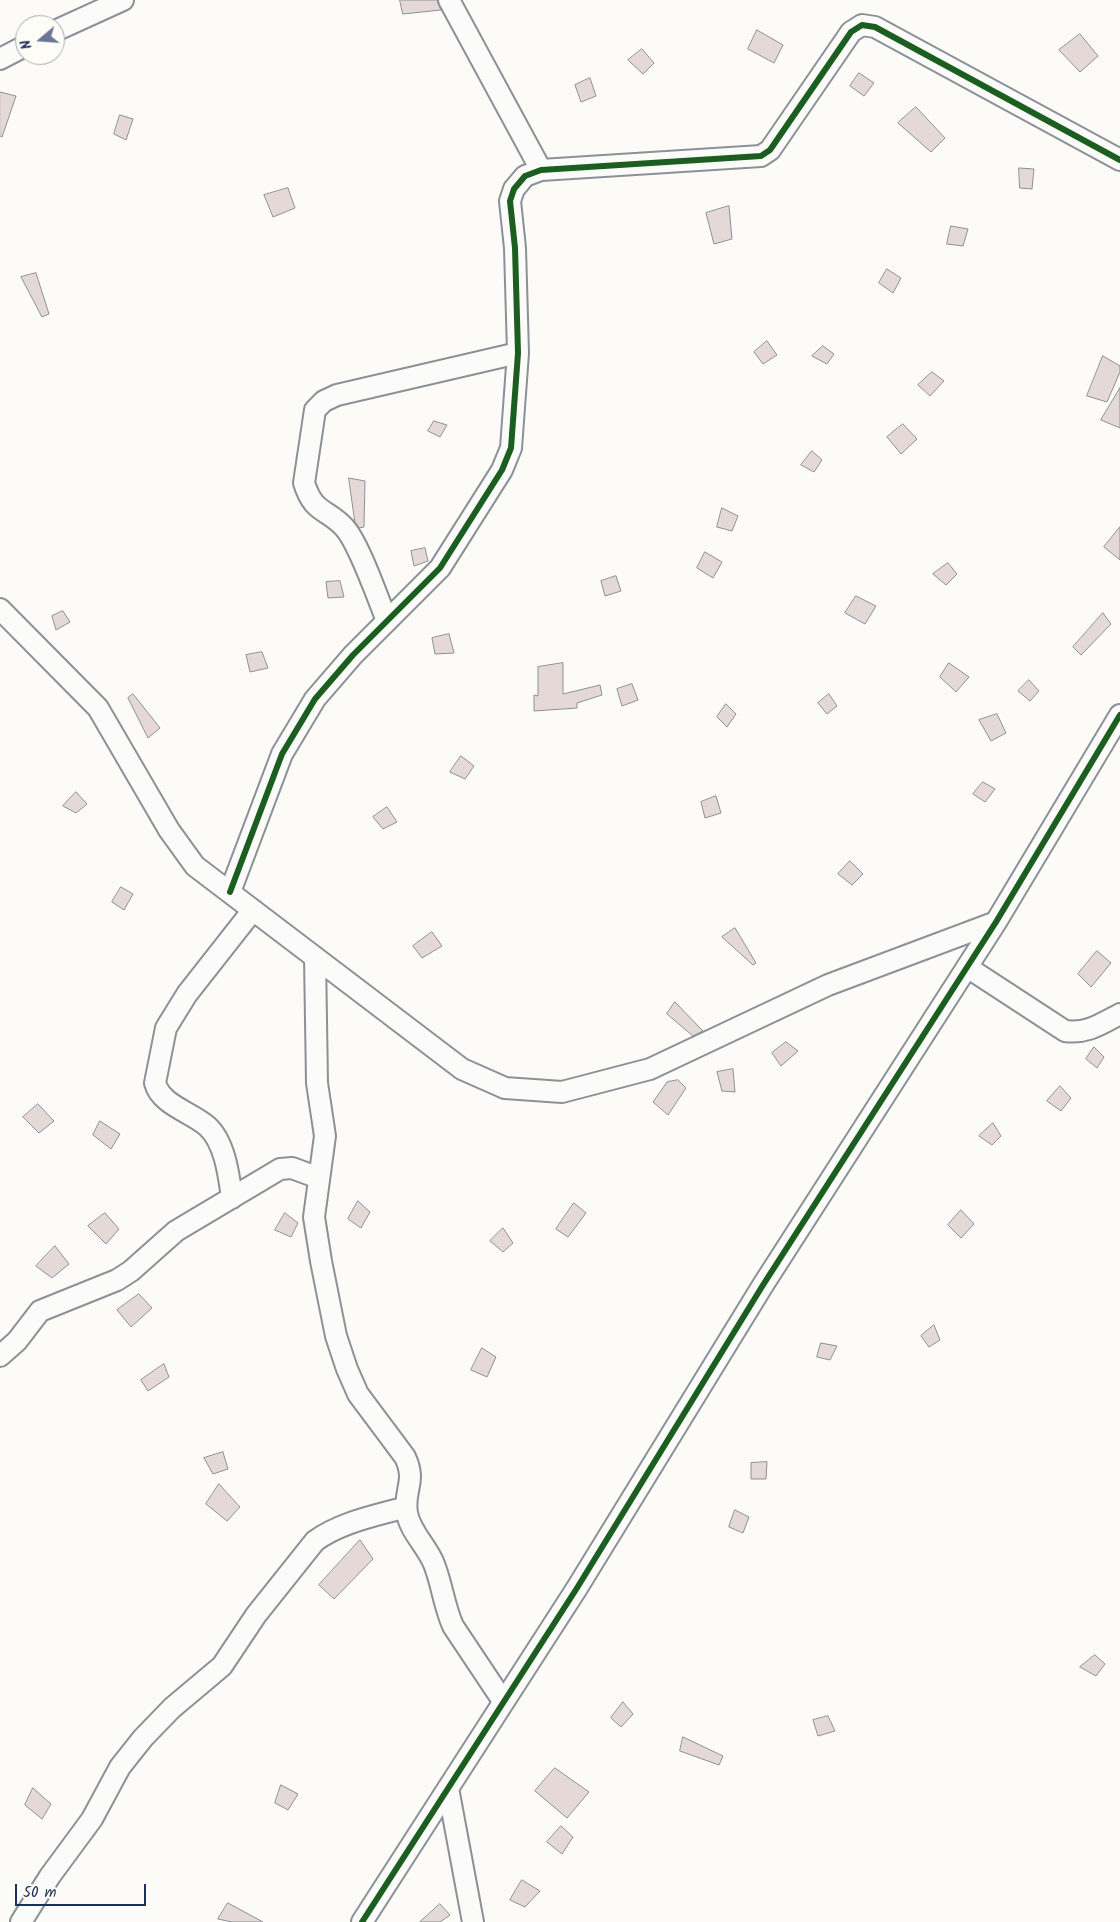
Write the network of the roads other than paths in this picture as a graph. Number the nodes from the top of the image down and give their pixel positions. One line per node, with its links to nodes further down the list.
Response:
1 (123, 0): 3 (street)
2 (449, 0): 7 (street)
3 (65, 26)
4 (15, 51): 5 (street)
5 (0, 59)
6 (1120, 160): 7 (street)
7 (541, 170): 8 (street)
8 (518, 353): 10 (street); 10 (street)
9 (1, 614): 12 (street)
10 (387, 621): 12 (street)
11 (1120, 715): 14 (street)
12 (230, 892): 13 (street)
13 (253, 910): 15 (street); 19 (street)
14 (996, 922): 15 (street); 16 (street)
15 (315, 958): 18 (street)
16 (967, 967): 17 (street); 22 (street)
17 (1120, 1014)
18 (319, 1178): 19 (street); 21 (street)
19 (232, 1198): 20 (street)
20 (0, 1356)
21 (406, 1506): 22 (street); 24 (street)
22 (503, 1701): 23 (street)
23 (448, 1788): 25 (street); 26 (street)
24 (21, 1922)
25 (362, 1922)
26 (473, 1922)

